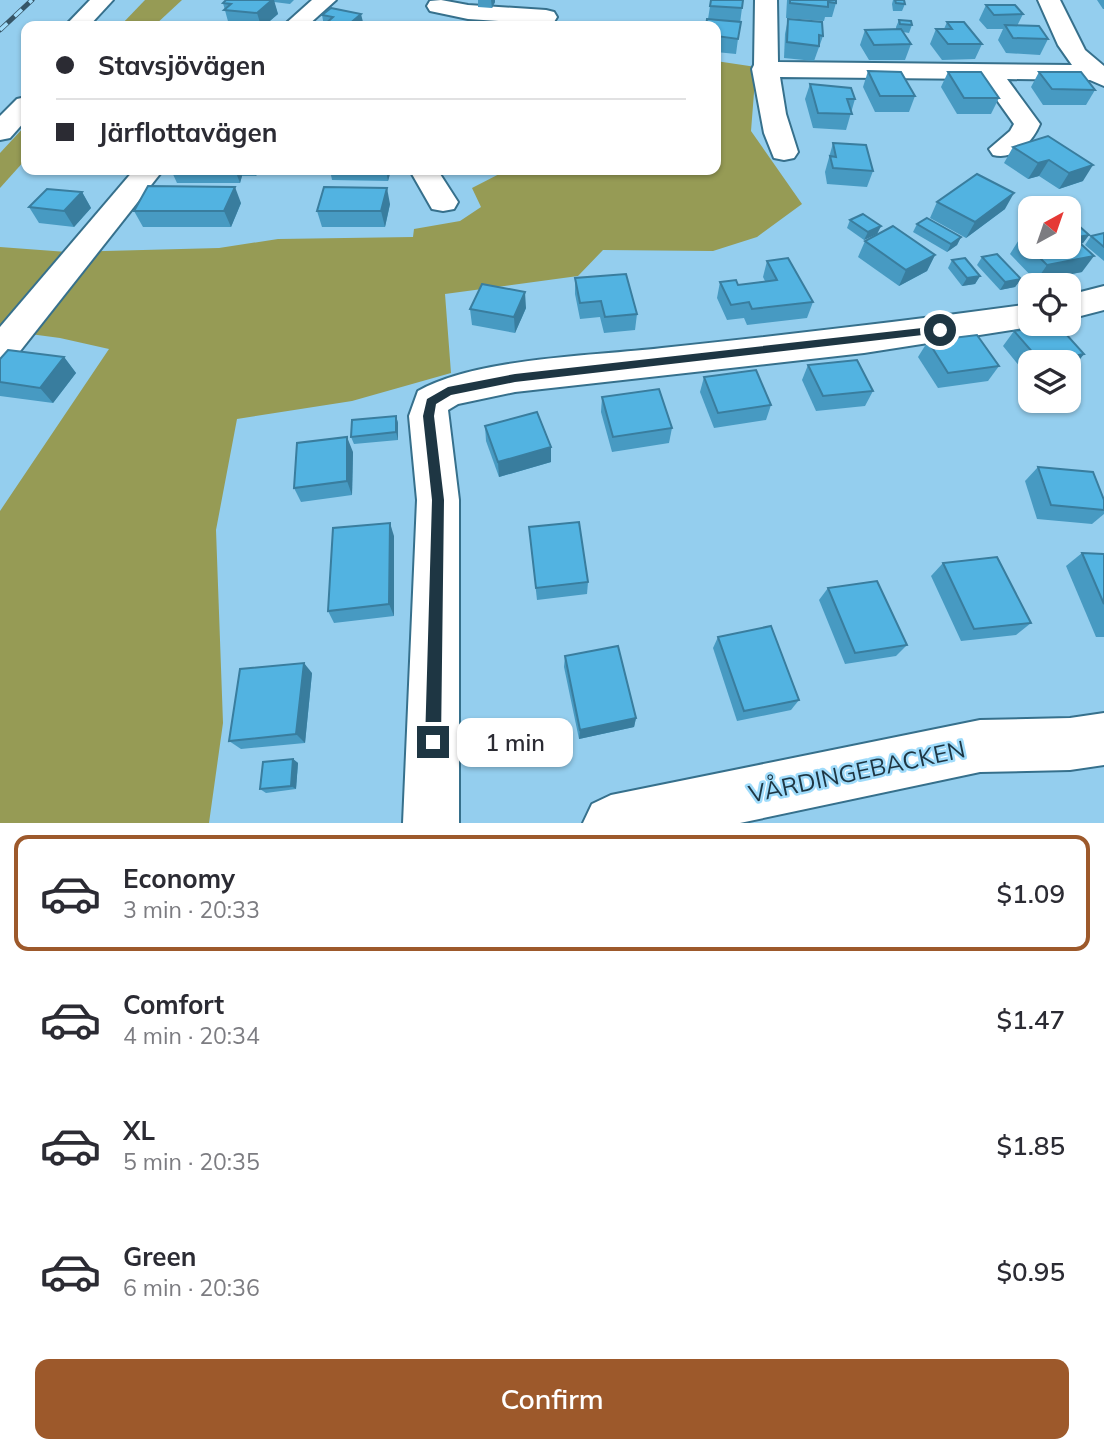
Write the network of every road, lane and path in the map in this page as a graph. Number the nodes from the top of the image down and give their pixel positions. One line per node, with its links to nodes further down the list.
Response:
1 (325, 0): 9 (street)
2 (766, 0): 10 (street)
3 (1049, 0): 12 (street)
4 (111, 4): 7 (street); 8 (street)
5 (438, 6): 6 (street)
6 (548, 14)
7 (84, 21)
8 (105, 21)
9 (300, 21)
10 (764, 69): 11 (street); 16 (street)
11 (990, 73): 12 (street); 15 (street)
12 (1100, 74)
13 (15, 96): 14 (street)
14 (0, 132)
15 (1003, 149)
16 (784, 152)
17 (145, 175): 23 (street)
18 (427, 175): 19 (street)
19 (443, 202)
20 (1104, 298): 21 (street)
21 (1081, 304)
22 (1018, 318): 25 (street)
23 (0, 351)
24 (1104, 740): 26 (street, VÅRDINGEBACKEN)
25 (431, 823)
26 (611, 823)

